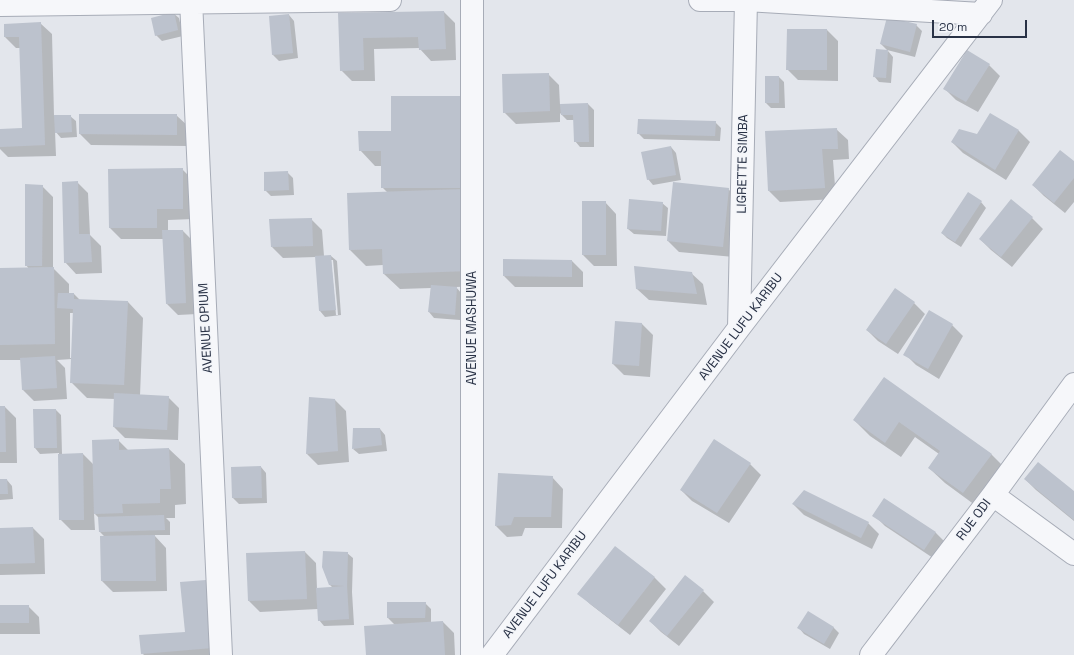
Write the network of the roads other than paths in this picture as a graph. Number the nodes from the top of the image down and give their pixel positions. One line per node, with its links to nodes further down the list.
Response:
1 (390, 0): 5 (street)
2 (472, 0): 13 (street, AVENUE MASHUWA)
3 (700, 0): 4 (street)
4 (746, 0): 7 (street); 8 (street, LIGRETTE SIMBA)
5 (191, 2): 6 (street); 12 (street, AVENUE OPIUM)
6 (0, 5)
7 (986, 7): 8 (street, AVENUE LUFU KARIBU)
8 (739, 328): 14 (street, AVENUE LUFU KARIBU)
9 (1074, 384): 10 (street, RUE ODI)
10 (993, 495): 11 (street); 15 (street, RUE ODI)
11 (1074, 554)
12 (221, 655)
13 (472, 655)
14 (492, 655)
15 (871, 655)

